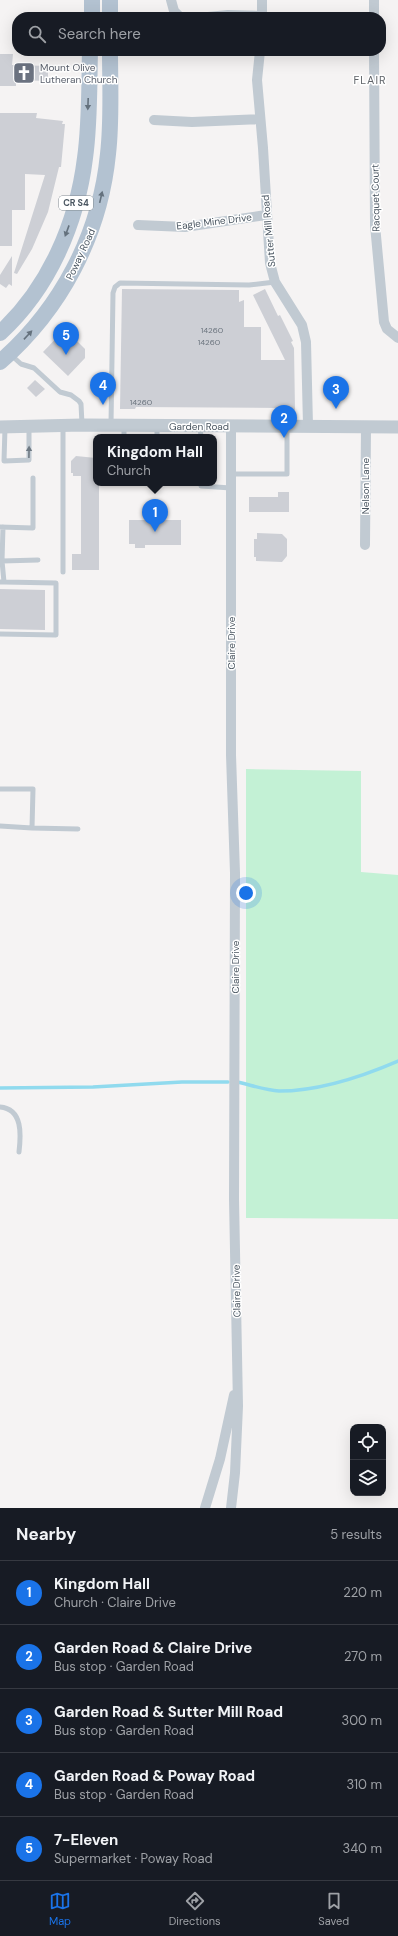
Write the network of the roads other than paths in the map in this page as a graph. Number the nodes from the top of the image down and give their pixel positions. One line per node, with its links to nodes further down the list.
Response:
1 (92, 0): 6 (main road)
2 (110, 0): 7 (main road)
3 (171, 0): 8 (street)
4 (262, 0): 9 (street)
5 (374, 0): 10 (street)
6 (92, 12)
7 (110, 12)
8 (175, 12)
9 (262, 12)
10 (374, 12)
11 (90, 56): 20 (main road, Poway Road / CR S4, one-way to 20)
12 (110, 56): 22 (main road, Poway Road / CR S4, one-way to 12)
13 (259, 56): 15 (street, Sutter Mill Road)
14 (374, 56): 21 (street, Racquet Court)
15 (260, 119): 16 (street); 17 (street, Sutter Mill Road)
16 (154, 120)
17 (266, 215): 18 (street, Eagle Mine Drive); 19 (street, Sutter Mill Road)
18 (138, 225)
19 (275, 282): 24 (lane); 28 (street, Sutter Mill Road)
20 (0, 333)
21 (398, 338)
22 (5, 358): 23 (lane)
23 (82, 425): 24 (street, Garden Road); 25 (street, Garden Road)
24 (111, 425): 33 (street, Garden Road)
25 (63, 426): 30 (street, Garden Road); 45 (lane)
26 (231, 426): 27 (street, Garden Road); 35 (street, Garden Road); 37 (street, Claire Drive)
27 (287, 426): 28 (street, Garden Road); 37 (lane)
28 (308, 426): 31 (street, Garden Road)
29 (3, 427): 30 (street, Garden Road); 36 (lane)
30 (29, 427): 36 (lane, one-way to 30)
31 (366, 427): 32 (street, Garden Road); 42 (street, Nelson Lane)
32 (398, 427)
33 (124, 431): 34 (street, Garden Road)
34 (156, 431): 35 (street, Garden Road)
35 (200, 431)
36 (2, 460)
37 (231, 474): 40 (street, Claire Drive)
38 (33, 478): 41 (lane)
39 (201, 486): 40 (lane)
40 (231, 488): 54 (street, Claire Drive)
41 (1, 527): 44 (lane)
42 (365, 545)
43 (38, 560): 44 (lane)
44 (2, 561): 46 (lane)
45 (63, 572)
46 (2, 582): 47 (lane)
47 (0, 634)
48 (0, 788): 50 (lane)
49 (0, 826): 50 (lane)
50 (32, 828): 51 (lane)
51 (78, 829)
52 (0, 1107): 53 (lane)
53 (19, 1152)
54 (238, 1379): 55 (street); 56 (street, Claire Drive)
55 (205, 1508)
56 (231, 1508)

